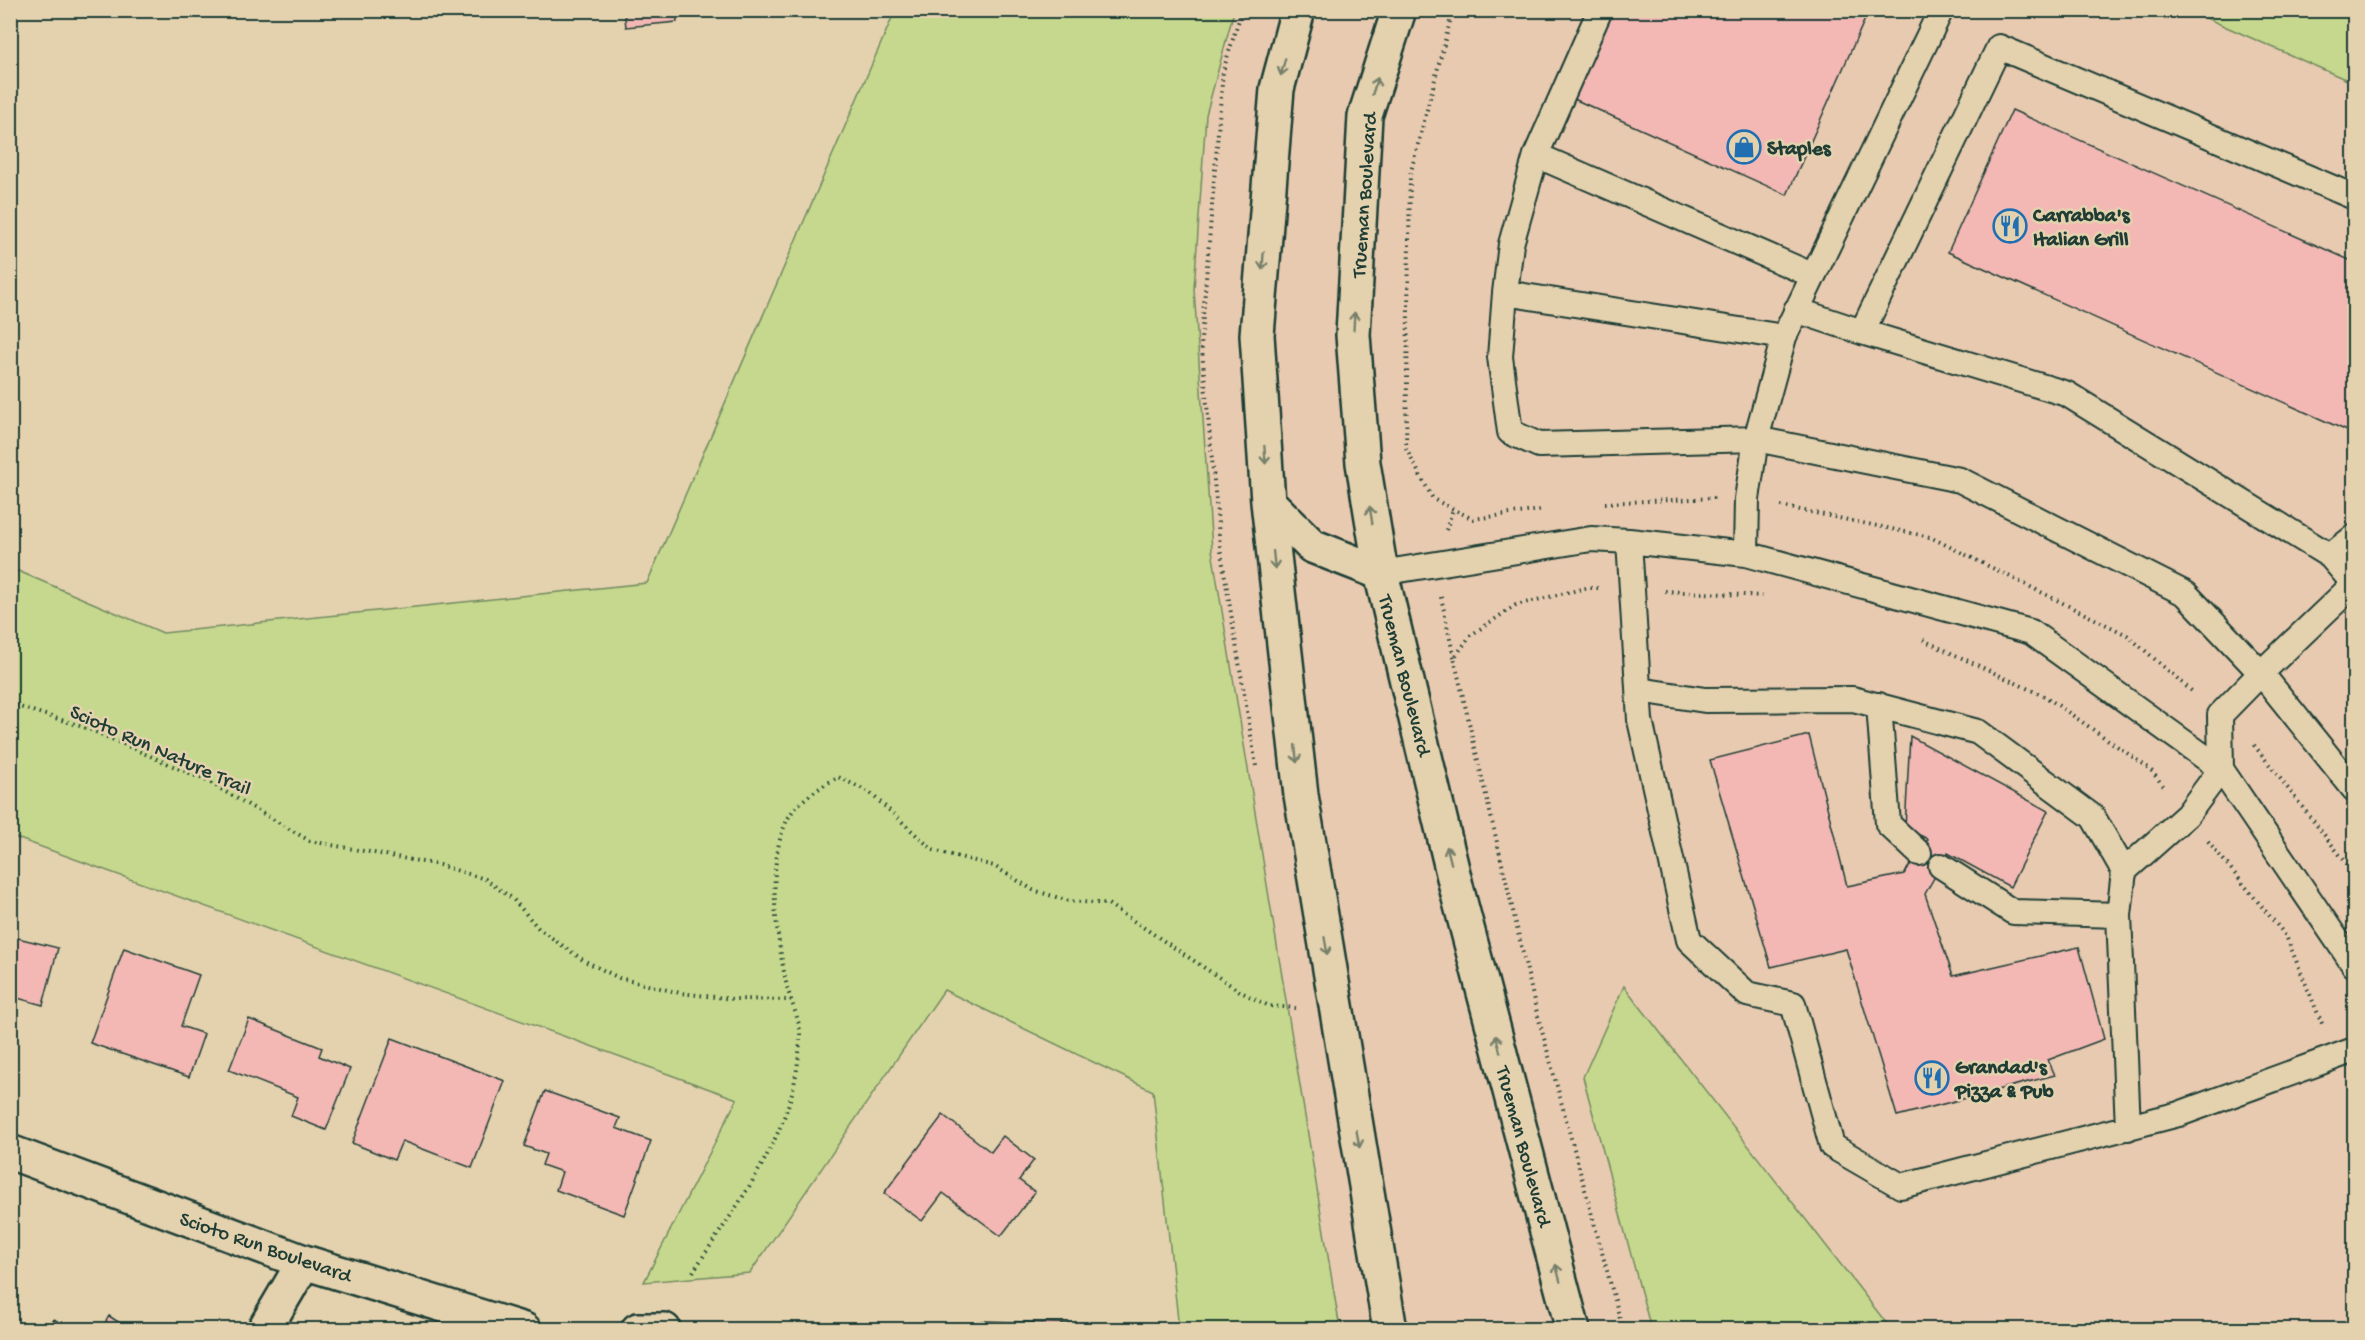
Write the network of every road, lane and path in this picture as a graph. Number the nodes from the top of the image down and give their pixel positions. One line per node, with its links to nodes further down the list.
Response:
1 (1298, 10): 13 (main road, one-way to 13)
2 (1399, 10): 18 (main road, Trueman Boulevard, one-way to 2)
3 (1600, 10): 5 (lane)
4 (1941, 10): 7 (lane)
5 (1536, 155): 7 (lane); 8 (lane)
6 (2355, 197): 10 (lane)
7 (1812, 275): 9 (lane)
8 (1505, 293): 11 (lane); 12 (lane)
9 (1796, 310): 10 (lane); 11 (lane)
10 (1862, 332): 17 (lane)
11 (1784, 337): 12 (lane)
12 (1756, 439): 16 (lane); 23 (lane)
13 (1268, 502): 18 (main road); 47 (main road, one-way to 47)
14 (2355, 537): 17 (lane)
15 (1629, 541): 16 (lane); 18 (lane); 20 (lane)
16 (1746, 554): 27 (lane)
17 (2330, 556): 19 (lane)
18 (1381, 573): 48 (main road, Trueman Boulevard, one-way to 18)
19 (2354, 584): 23 (lane)
20 (1633, 590): 21 (path); 24 (lane); 49 (path)
21 (1775, 599)
22 (1922, 639): 29 (path)
23 (2261, 673): 27 (lane); 28 (lane)
24 (1639, 690): 26 (lane); 39 (lane)
25 (10, 704): 35 (path, Scioto Run Nature Trail)
26 (1879, 705): 30 (lane); 32 (lane)
27 (2222, 769): 29 (lane); 34 (lane)
28 (2355, 789)
29 (2187, 815): 32 (lane); 37 (path)
30 (1919, 853)
31 (1941, 866): 33 (lane)
32 (2124, 871): 33 (lane)
33 (2119, 915): 39 (lane)
34 (2355, 964)
35 (791, 1000): 36 (path); 42 (path)
36 (1296, 1008)
37 (2345, 1054): 38 (path); 39 (lane)
38 (2355, 1101)
39 (2128, 1128)
40 (10, 1152): 41 (main road, Scioto Run Boulevard)
41 (304, 1262): 43 (main road); 44 (main road, Scioto Run Boulevard)
42 (693, 1272)
43 (264, 1329)
44 (524, 1329)
45 (638, 1329): 46 (main road)
46 (664, 1329)
47 (1390, 1329)
48 (1573, 1329)
49 (1623, 1329)

